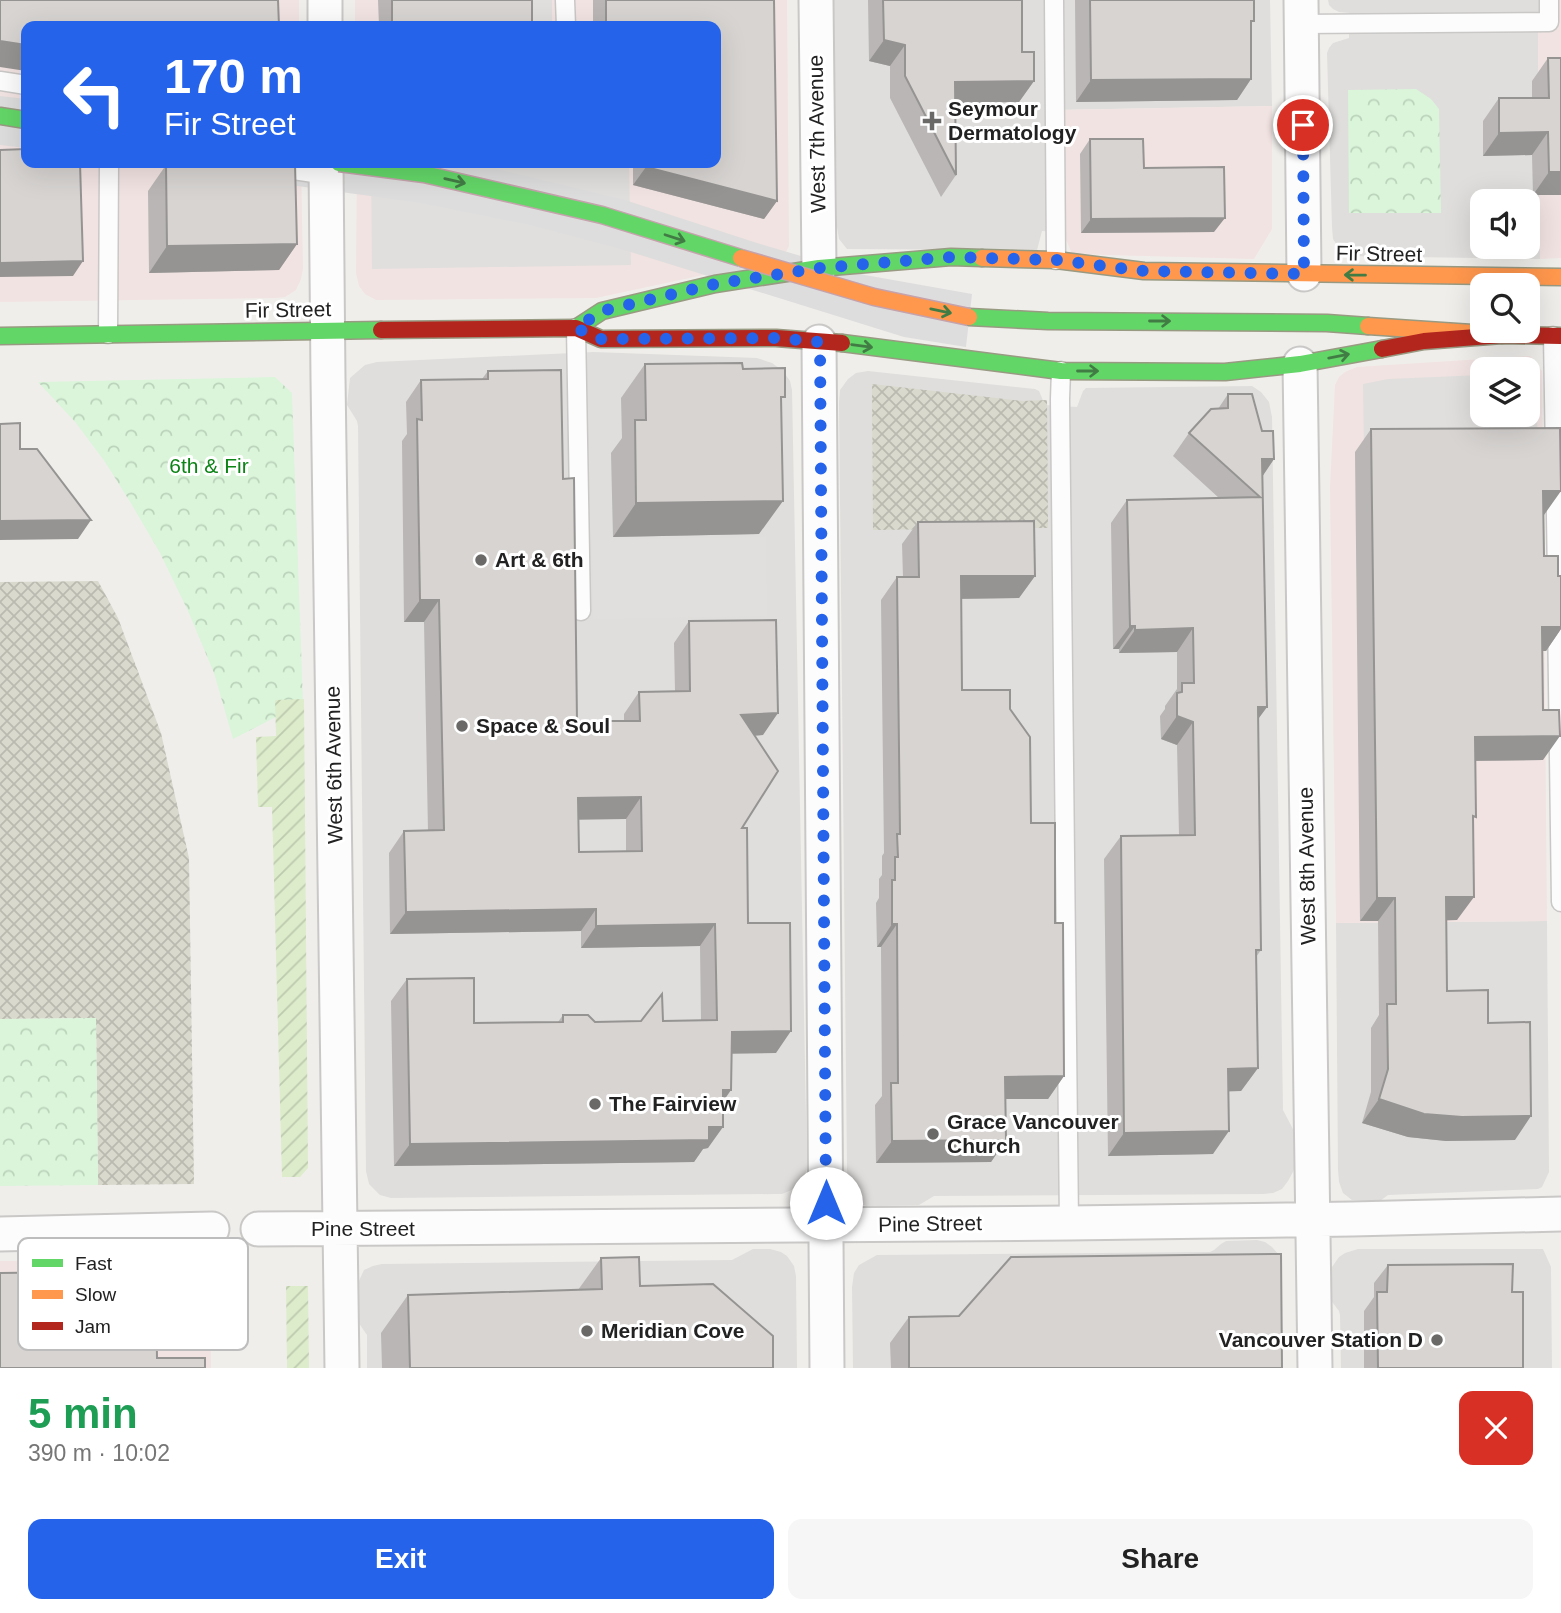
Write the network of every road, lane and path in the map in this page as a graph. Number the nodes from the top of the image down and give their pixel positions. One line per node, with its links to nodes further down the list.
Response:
1 (324, 0): 7 (street)
2 (565, 0): 8 (lane)
3 (816, 0): 17 (street, West 7th Avenue)
4 (1054, 0): 16 (lane)
5 (1549, 0): 6 (lane)
6 (1301, 12): 18 (street)
7 (325, 21)
8 (566, 21)
9 (0, 81): 10 (lane)
10 (21, 84)
11 (0, 116): 12 (main road)
12 (21, 119)
13 (109, 168): 23 (lane)
14 (331, 168): 21 (street, West 6th Avenue)
15 (344, 168): 22 (main road, one-way to 22, bridge)
16 (1056, 260): 17 (main road, Fir Street); 18 (main road, Fir Street)
17 (819, 268): 20 (main road, Fir Street)
18 (1304, 274): 19 (main road, Fir Street, one-way to 18)
19 (1561, 277)
20 (576, 328): 21 (main road, Fir Street); 27 (main road, Fir Street); 31 (lane)
21 (327, 330): 23 (main road, Fir Street); 39 (street, West 6th Avenue)
22 (1470, 333)
23 (108, 334): 24 (main road, Fir Street)
24 (0, 336)
25 (1557, 336): 30 (lane)
26 (1470, 337): 28 (main road, Fir Street, one-way to 26)
27 (820, 342): 29 (main road, Fir Street, one-way to 29); 36 (street)
28 (1300, 364): 29 (main road, Fir Street, one-way to 28); 34 (street, West 8th Avenue)
29 (1061, 371): 35 (lane)
30 (1558, 410): 32 (lane)
31 (581, 611)
32 (1561, 902)
33 (1561, 1214): 34 (street, Pine Street)
34 (1313, 1219): 35 (street, Pine Street); 43 (street, West 8th Avenue)
35 (1069, 1223): 36 (street, Pine Street)
36 (826, 1225): 39 (street, Pine Street); 42 (street)
37 (212, 1229): 40 (street)
38 (258, 1229): 39 (street, Pine Street)
39 (341, 1229): 41 (street, West 6th Avenue)
40 (0, 1234)
41 (342, 1368)
42 (827, 1368)
43 (1315, 1368)

